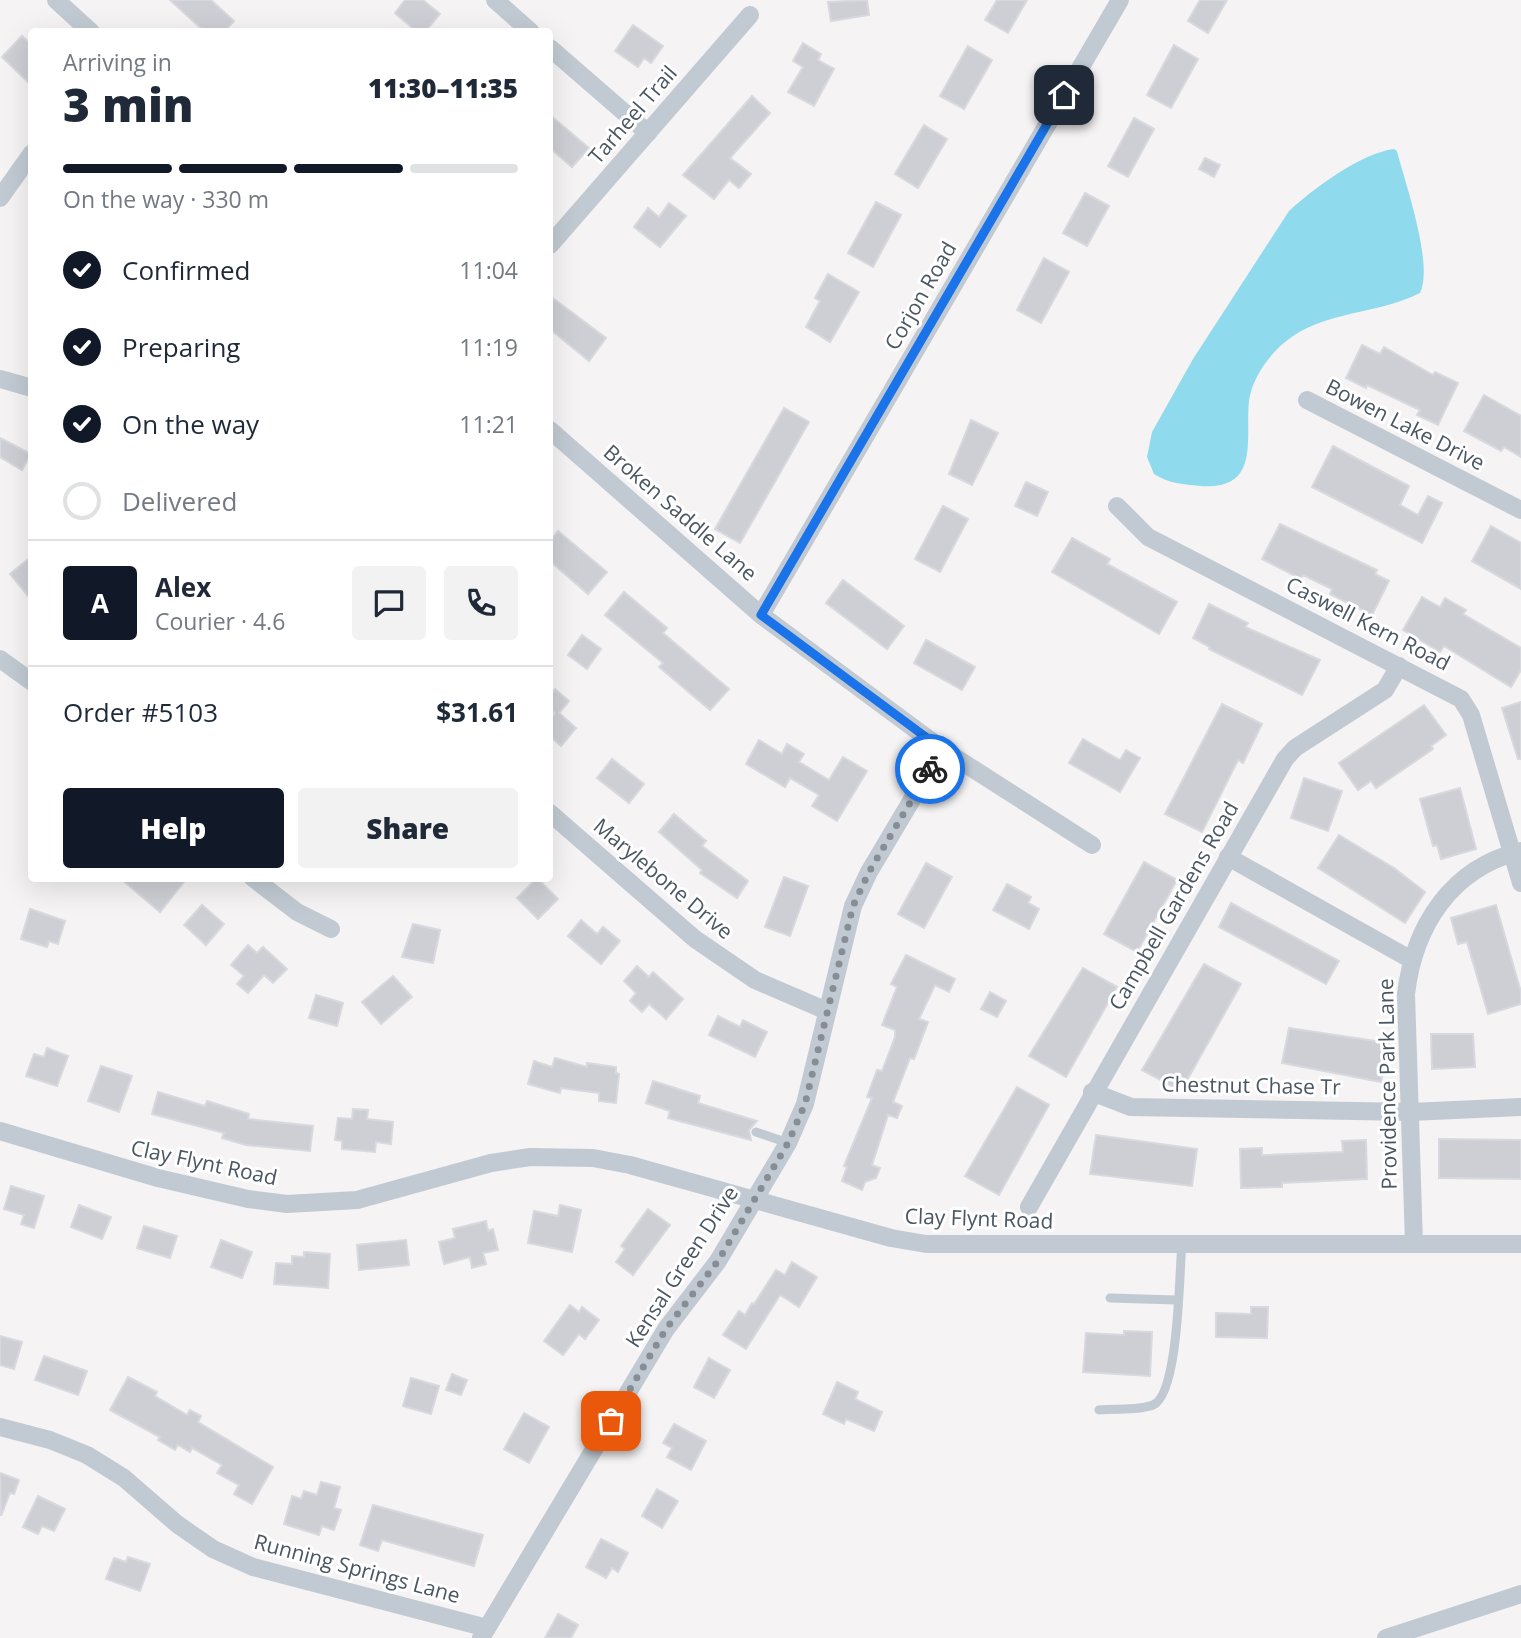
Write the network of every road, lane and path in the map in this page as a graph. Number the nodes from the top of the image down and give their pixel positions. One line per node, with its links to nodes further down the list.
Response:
1 (56, 0): 5 (street)
2 (495, 0): 6 (street)
3 (1120, 0): 18 (street, Corjon Road)
4 (750, 15): 8 (street, Tarheel Trail)
5 (87, 28)
6 (526, 28)
7 (553, 51): 8 (street)
8 (648, 133): 11 (street, Tarheel Trail)
9 (28, 159): 10 (street)
10 (0, 198)
11 (553, 242)
12 (0, 379): 13 (street)
13 (28, 386)
14 (1307, 400): 17 (street, Bowen Lake Drive)
15 (553, 433): 18 (street, Broken Saddle Lane)
16 (1117, 506): 20 (street, Caswell Kern Road)
17 (1521, 509)
18 (761, 615): 22 (street, Broken Saddle Lane)
19 (0, 659): 21 (street)
20 (1399, 666): 25 (street, Caswell Kern Road); 26 (street, Campbell Gardens Road)
21 (28, 679)
22 (942, 749): 24 (street, Broken Saddle Lane); 31 (street, Kensal Green Drive)
23 (553, 816): 31 (street, Marylebone Drive)
24 (1092, 845)
25 (1516, 852): 28 (street, Caswell Kern Road); 30 (street, Providence Park Lane)
26 (1228, 857): 30 (street); 32 (street, Campbell Gardens Road)
27 (258, 882): 29 (street)
28 (1521, 883)
29 (331, 929)
30 (1410, 959): 34 (street, Providence Park Lane)
31 (827, 1011): 37 (street, Kensal Green Drive)
32 (1093, 1092): 34 (street, Chestnut Chase Tr); 39 (street, Campbell Gardens Road)
33 (1521, 1107): 34 (street, Chestnut Chase Tr)
34 (1411, 1112): 41 (street, Providence Park Lane)
35 (0, 1131): 38 (street, Clay Flynt Road)
36 (756, 1132): 37 (lane)
37 (788, 1143): 38 (street, Kensal Green Drive)
38 (754, 1200): 40 (street, Clay Flynt Road); 48 (street, Kensal Green Drive)
39 (1029, 1208)
40 (1182, 1244): 41 (street, Clay Flynt Road); 44 (lane)
41 (1414, 1244): 42 (street, Clay Flynt Road)
42 (1521, 1244)
43 (1110, 1298): 44 (lane)
44 (1176, 1300): 45 (lane)
45 (1099, 1410)
46 (0, 1427): 48 (street, Running Springs Lane)
47 (1521, 1594): 49 (street)
48 (484, 1633)
49 (1386, 1638)

